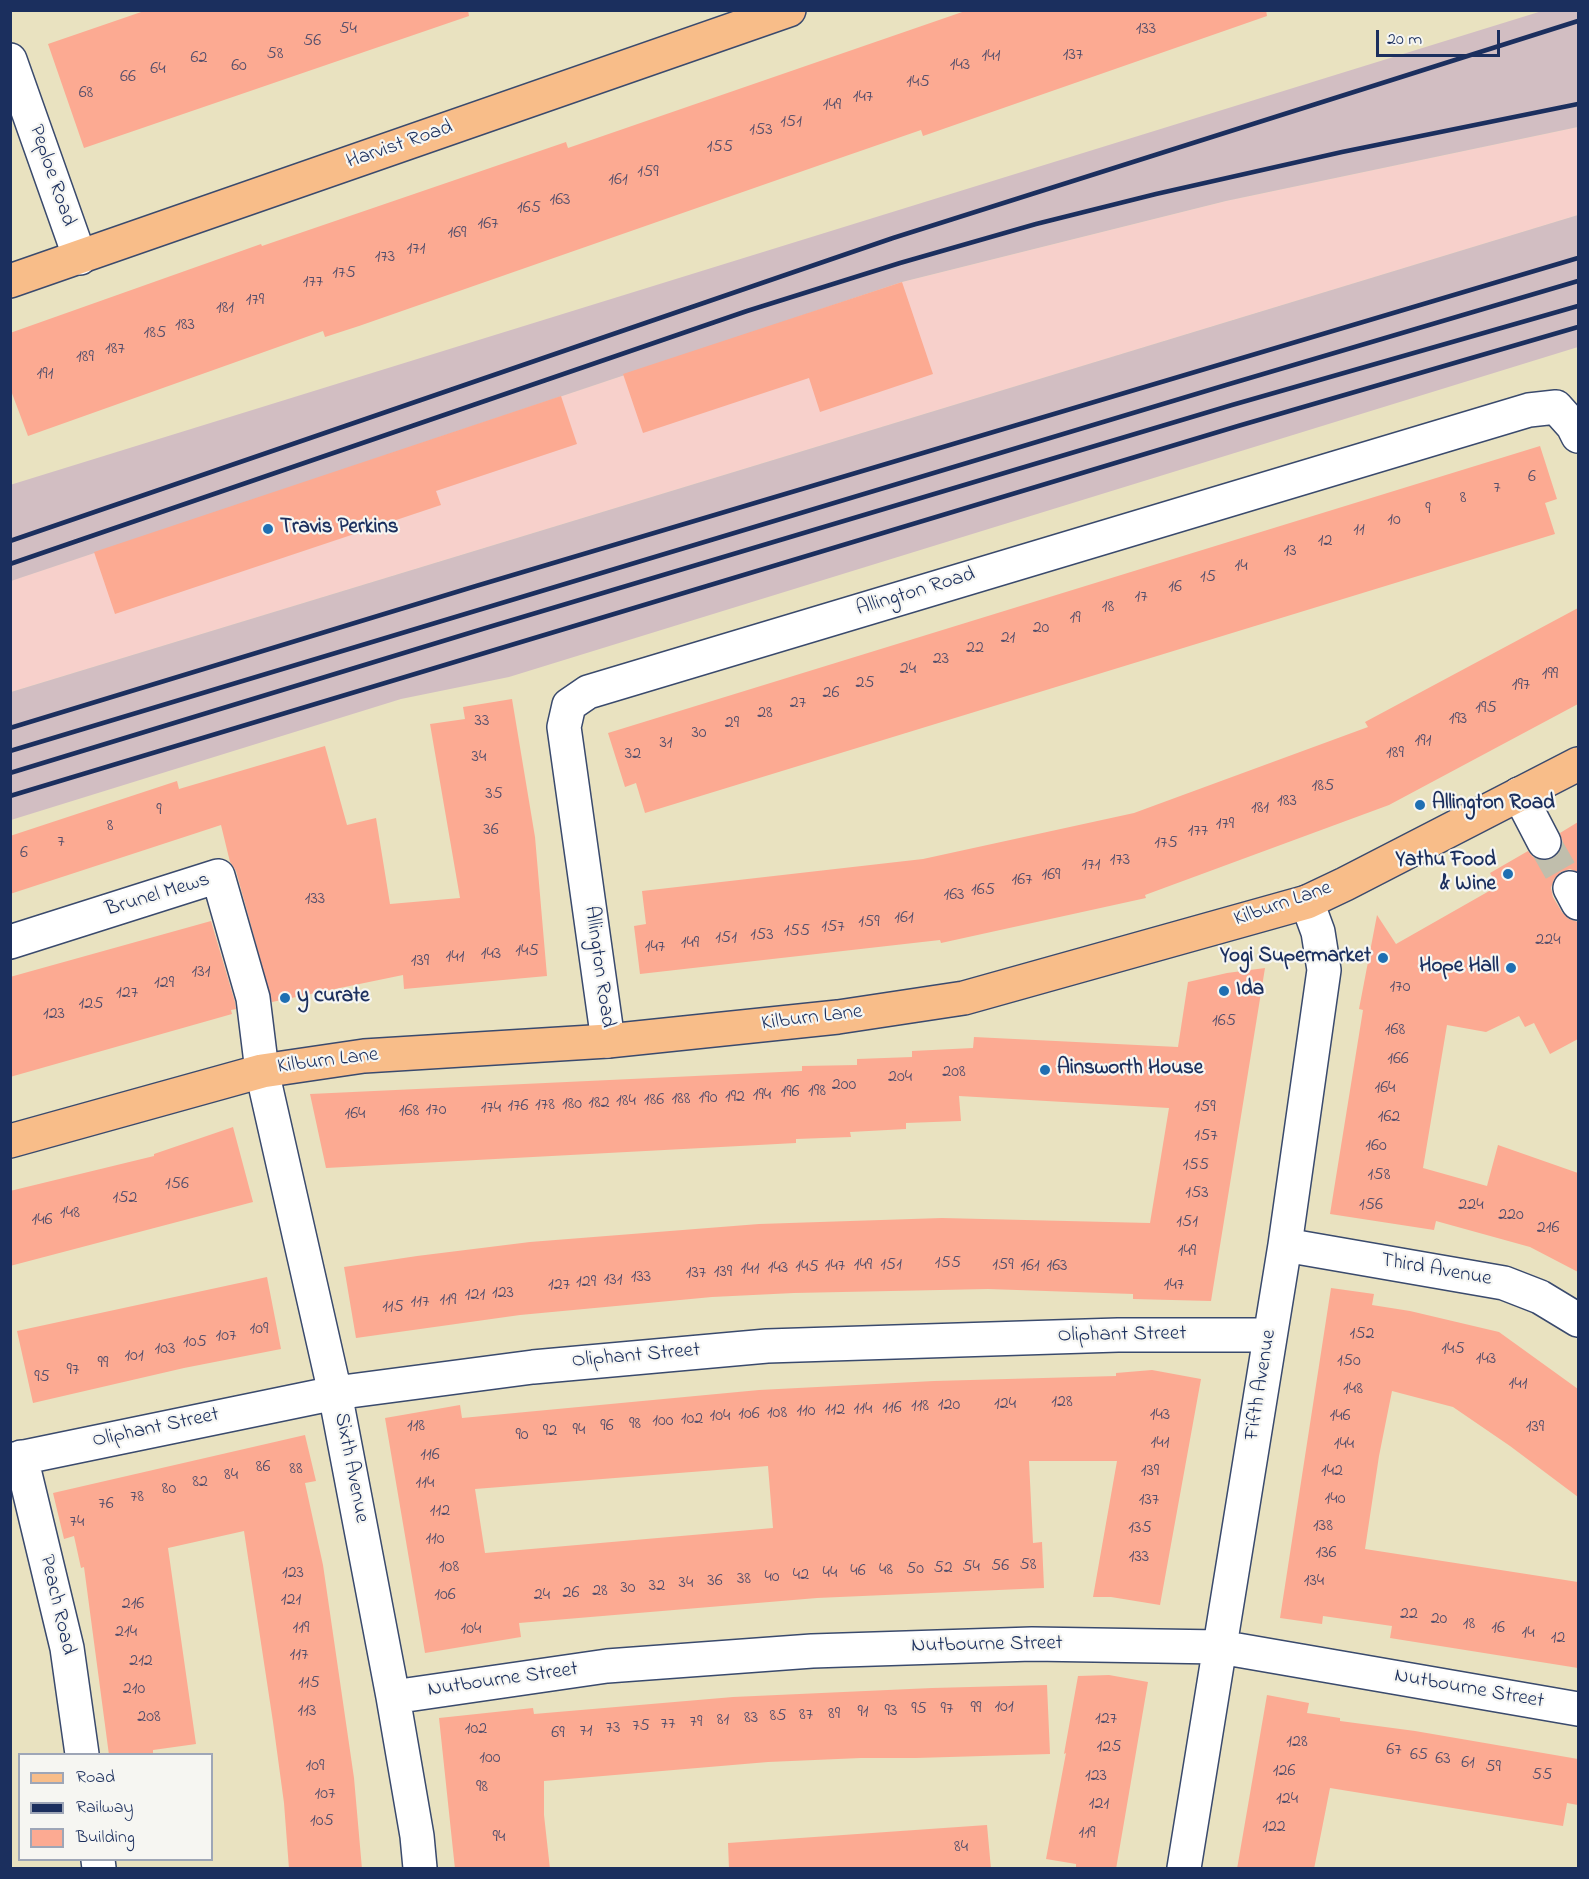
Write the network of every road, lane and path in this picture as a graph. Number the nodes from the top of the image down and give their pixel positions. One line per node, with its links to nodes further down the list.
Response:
1 (789, 10): 3 (main road, Harvist Road)
2 (10, 60): 3 (street, Peploe Road)
3 (80, 258): 4 (main road, Harvist Road)
4 (10, 281)
5 (1578, 436): 11 (street, Allington Road)
6 (1578, 764): 7 (main road, Kilburn Lane)
7 (1519, 795): 8 (street); 9 (main road, Kilburn Lane)
8 (1544, 842)
9 (1306, 902): 11 (main road, Kilburn Lane); 14 (street, Fifth Avenue)
10 (10, 942): 12 (street, Brunel Mews)
11 (608, 1041): 12 (main road, Kilburn Lane)
12 (262, 1071): 13 (main road, Kilburn Lane); 17 (street, Sixth Avenue)
13 (10, 1141)
14 (1285, 1245): 15 (street, Third Avenue); 16 (street, Fifth Avenue)
15 (1578, 1320)
16 (1270, 1335): 17 (street, Oliphant Street); 19 (street, Fifth Avenue)
17 (335, 1393): 18 (street, Oliphant Street); 20 (street, Sixth Avenue)
18 (16, 1458): 22 (street, Peach Road)
19 (1220, 1647): 20 (street, Nutbourne Street); 21 (street, Nutbourne Street); 24 (street, Fifth Avenue)
20 (393, 1697): 23 (street, Sixth Avenue)
21 (1578, 1710)
22 (82, 1753)
23 (420, 1869)
24 (1184, 1869)

